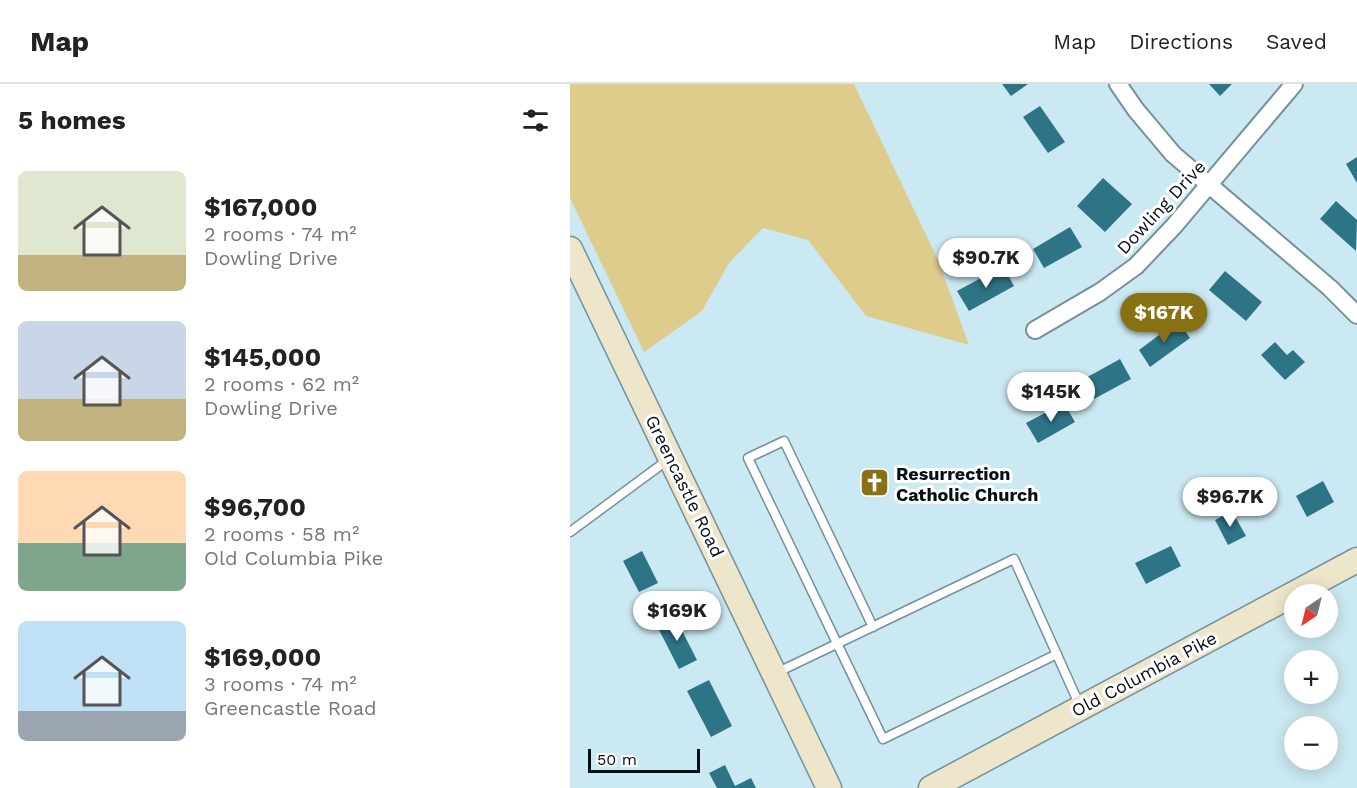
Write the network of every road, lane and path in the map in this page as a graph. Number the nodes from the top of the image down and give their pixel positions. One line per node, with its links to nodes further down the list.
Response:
1 (1118, 84): 3 (street)
2 (1294, 84): 3 (street, Dowling Drive)
3 (1209, 185): 5 (street); 6 (street, Dowling Drive)
4 (570, 249): 7 (street, Greencastle Road)
5 (1357, 315)
6 (1035, 330)
7 (672, 457): 8 (lane); 13 (street, Greencastle Road)
8 (570, 532)
9 (1357, 560): 14 (street, Old Columbia Pike)
10 (873, 627): 11 (lane); 11 (lane); 12 (lane)
11 (838, 643): 12 (lane); 13 (lane)
12 (1057, 654): 14 (lane)
13 (776, 673): 15 (street, Greencastle Road)
14 (1080, 707): 16 (street, Old Columbia Pike)
15 (829, 788)
16 (931, 788)

